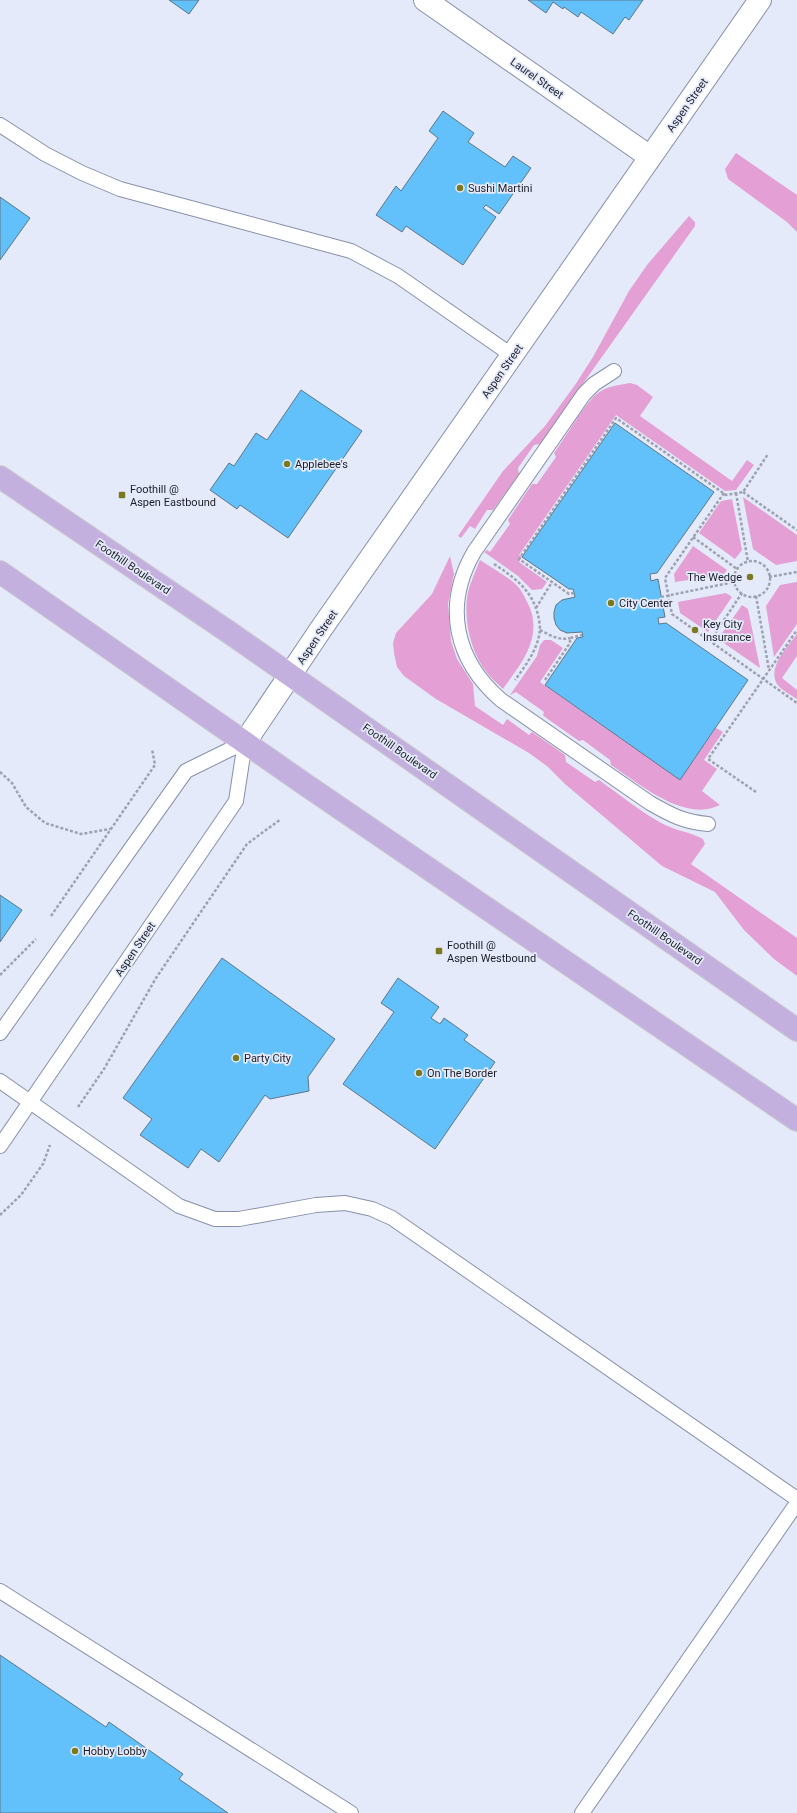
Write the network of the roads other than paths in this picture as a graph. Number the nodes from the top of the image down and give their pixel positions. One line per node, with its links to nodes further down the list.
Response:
1 (425, 0): 4 (street, Laurel Street)
2 (760, 0): 4 (street, Aspen Street)
3 (0, 125): 5 (lane)
4 (650, 157): 5 (street, Aspen Street)
5 (512, 356): 9 (street, Aspen Street)
6 (614, 371): 11 (lane)
7 (0, 477): 9 (main road, Foothill Boulevard)
8 (0, 572): 10 (main road)
9 (291, 675): 10 (street, Aspen Street); 12 (main road, Foothill Boulevard)
10 (245, 742): 13 (lane, Aspen Street); 15 (lane, Aspen Street); 16 (main road)
11 (708, 824)
12 (797, 1030)
13 (0, 1033)
14 (0, 1082): 15 (lane)
15 (30, 1102): 17 (lane, Aspen Street); 18 (lane)
16 (797, 1120)
17 (0, 1146)
18 (797, 1500)
19 (797, 1503): 22 (lane)
20 (0, 1591): 21 (lane)
21 (351, 1813)
22 (582, 1813)

